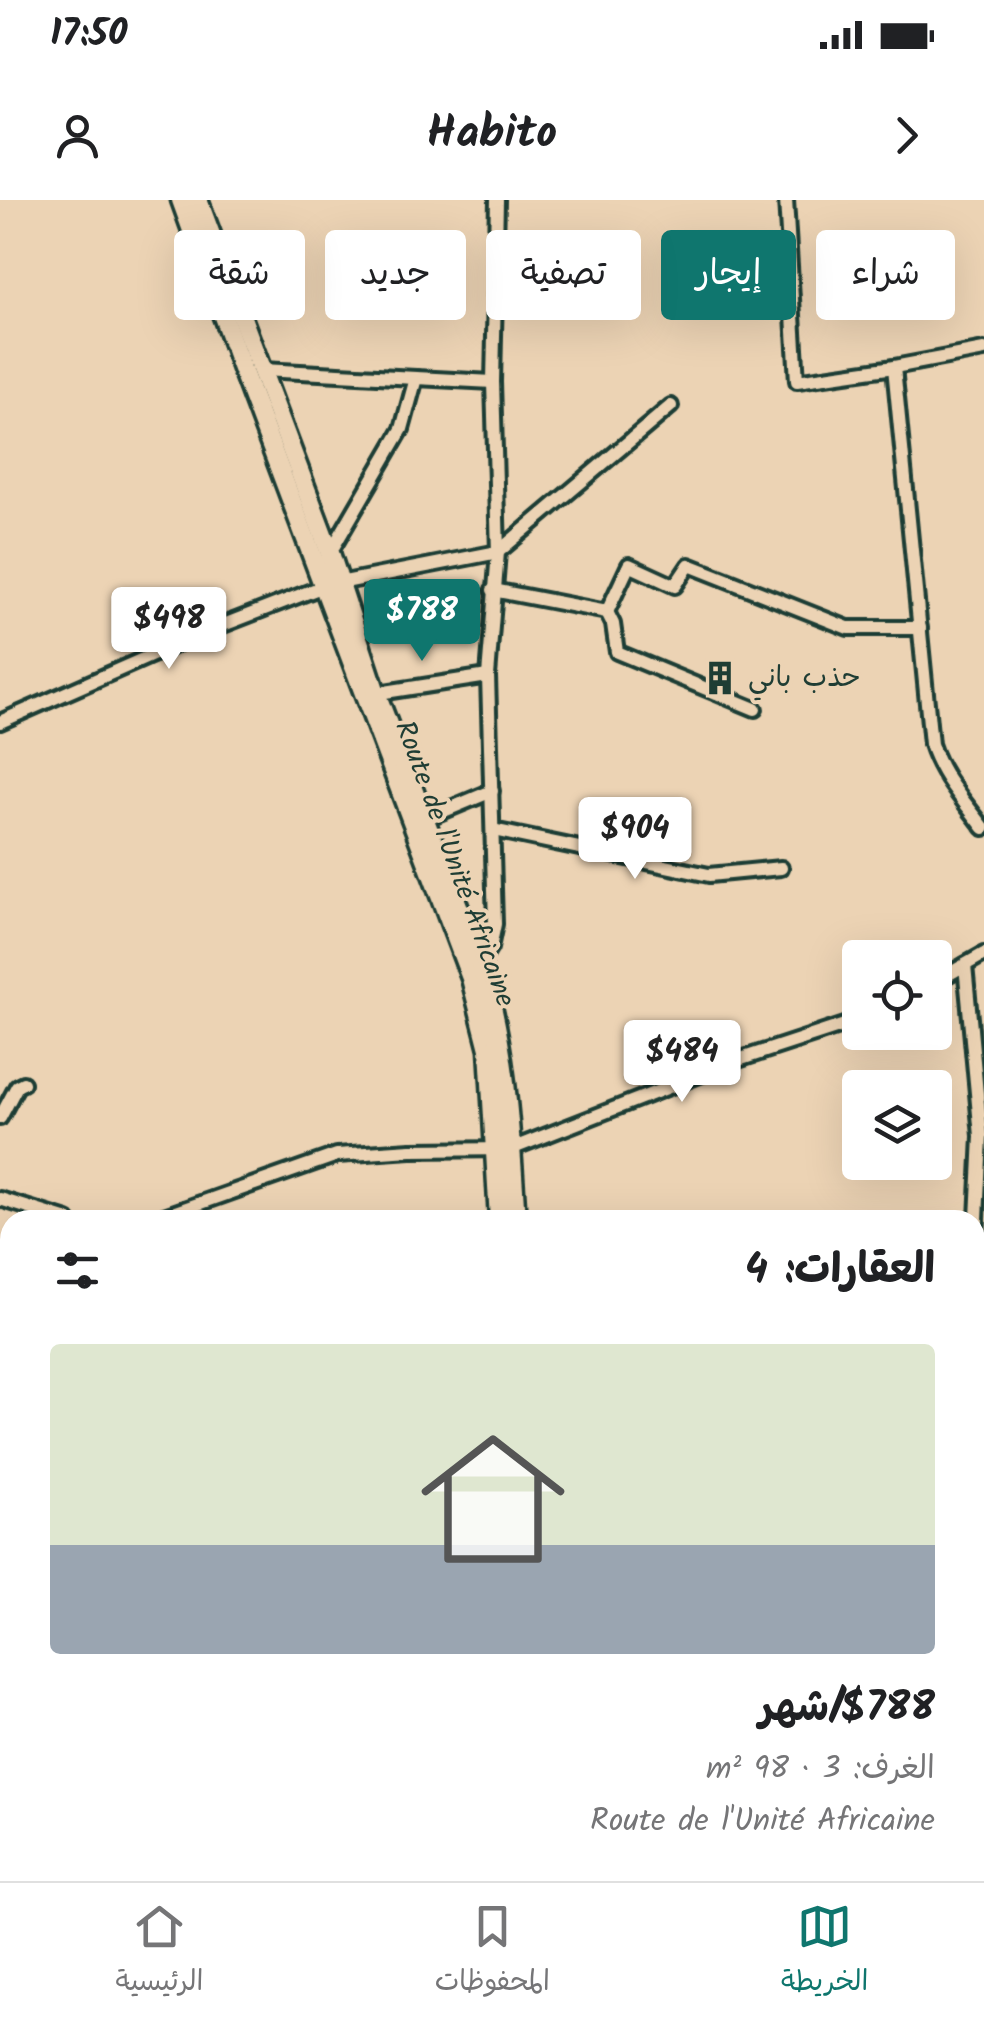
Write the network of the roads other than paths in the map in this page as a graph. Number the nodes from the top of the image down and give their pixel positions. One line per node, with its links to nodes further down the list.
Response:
1 (180, 200): 13 (main road, Route de l'Unité Africaine)
2 (198, 200): 7 (main road, Route de l'Unité Africaine)
3 (497, 200): 9 (street)
4 (786, 200): 6 (street)
5 (984, 350): 6 (street)
6 (894, 367): 16 (street)
7 (262, 370): 8 (street); 12 (main road, Route de l'Unité Africaine)
8 (416, 378): 9 (street); 12 (street)
9 (493, 382): 11 (street)
10 (671, 406): 11 (street)
11 (498, 552): 13 (street); 14 (street)
12 (330, 553): 13 (main road, Route de l'Unité Africaine)
13 (327, 578): 18 (main road, Route de l'Unité Africaine); 20 (street)
14 (493, 590): 15 (street); 17 (street)
15 (607, 612): 16 (street); 19 (street)
16 (920, 628): 23 (street)
17 (488, 676): 18 (street); 21 (street)
18 (370, 694): 22 (main road, Route de l'Unité Africaine)
19 (755, 709)
20 (0, 722)
21 (492, 791): 22 (street); 24 (street)
22 (418, 822): 28 (main road, Route de l'Unité Africaine)
23 (984, 828)
24 (493, 830): 25 (street); 28 (street)
25 (781, 868)
26 (984, 954): 27 (street)
27 (965, 965): 29 (street); 39 (street)
28 (476, 970): 33 (main road, Route de l'Unité Africaine)
29 (952, 972)
30 (842, 1026): 33 (street)
31 (22, 1083): 32 (street)
32 (0, 1118)
33 (503, 1149): 36 (street); 37 (main road, Route de l'Unité Africaine); 38 (main road, Route de l'Unité Africaine)
34 (0, 1199): 35 (street)
35 (36, 1210)
36 (182, 1210)
37 (500, 1210)
38 (514, 1210)
39 (978, 1210)

